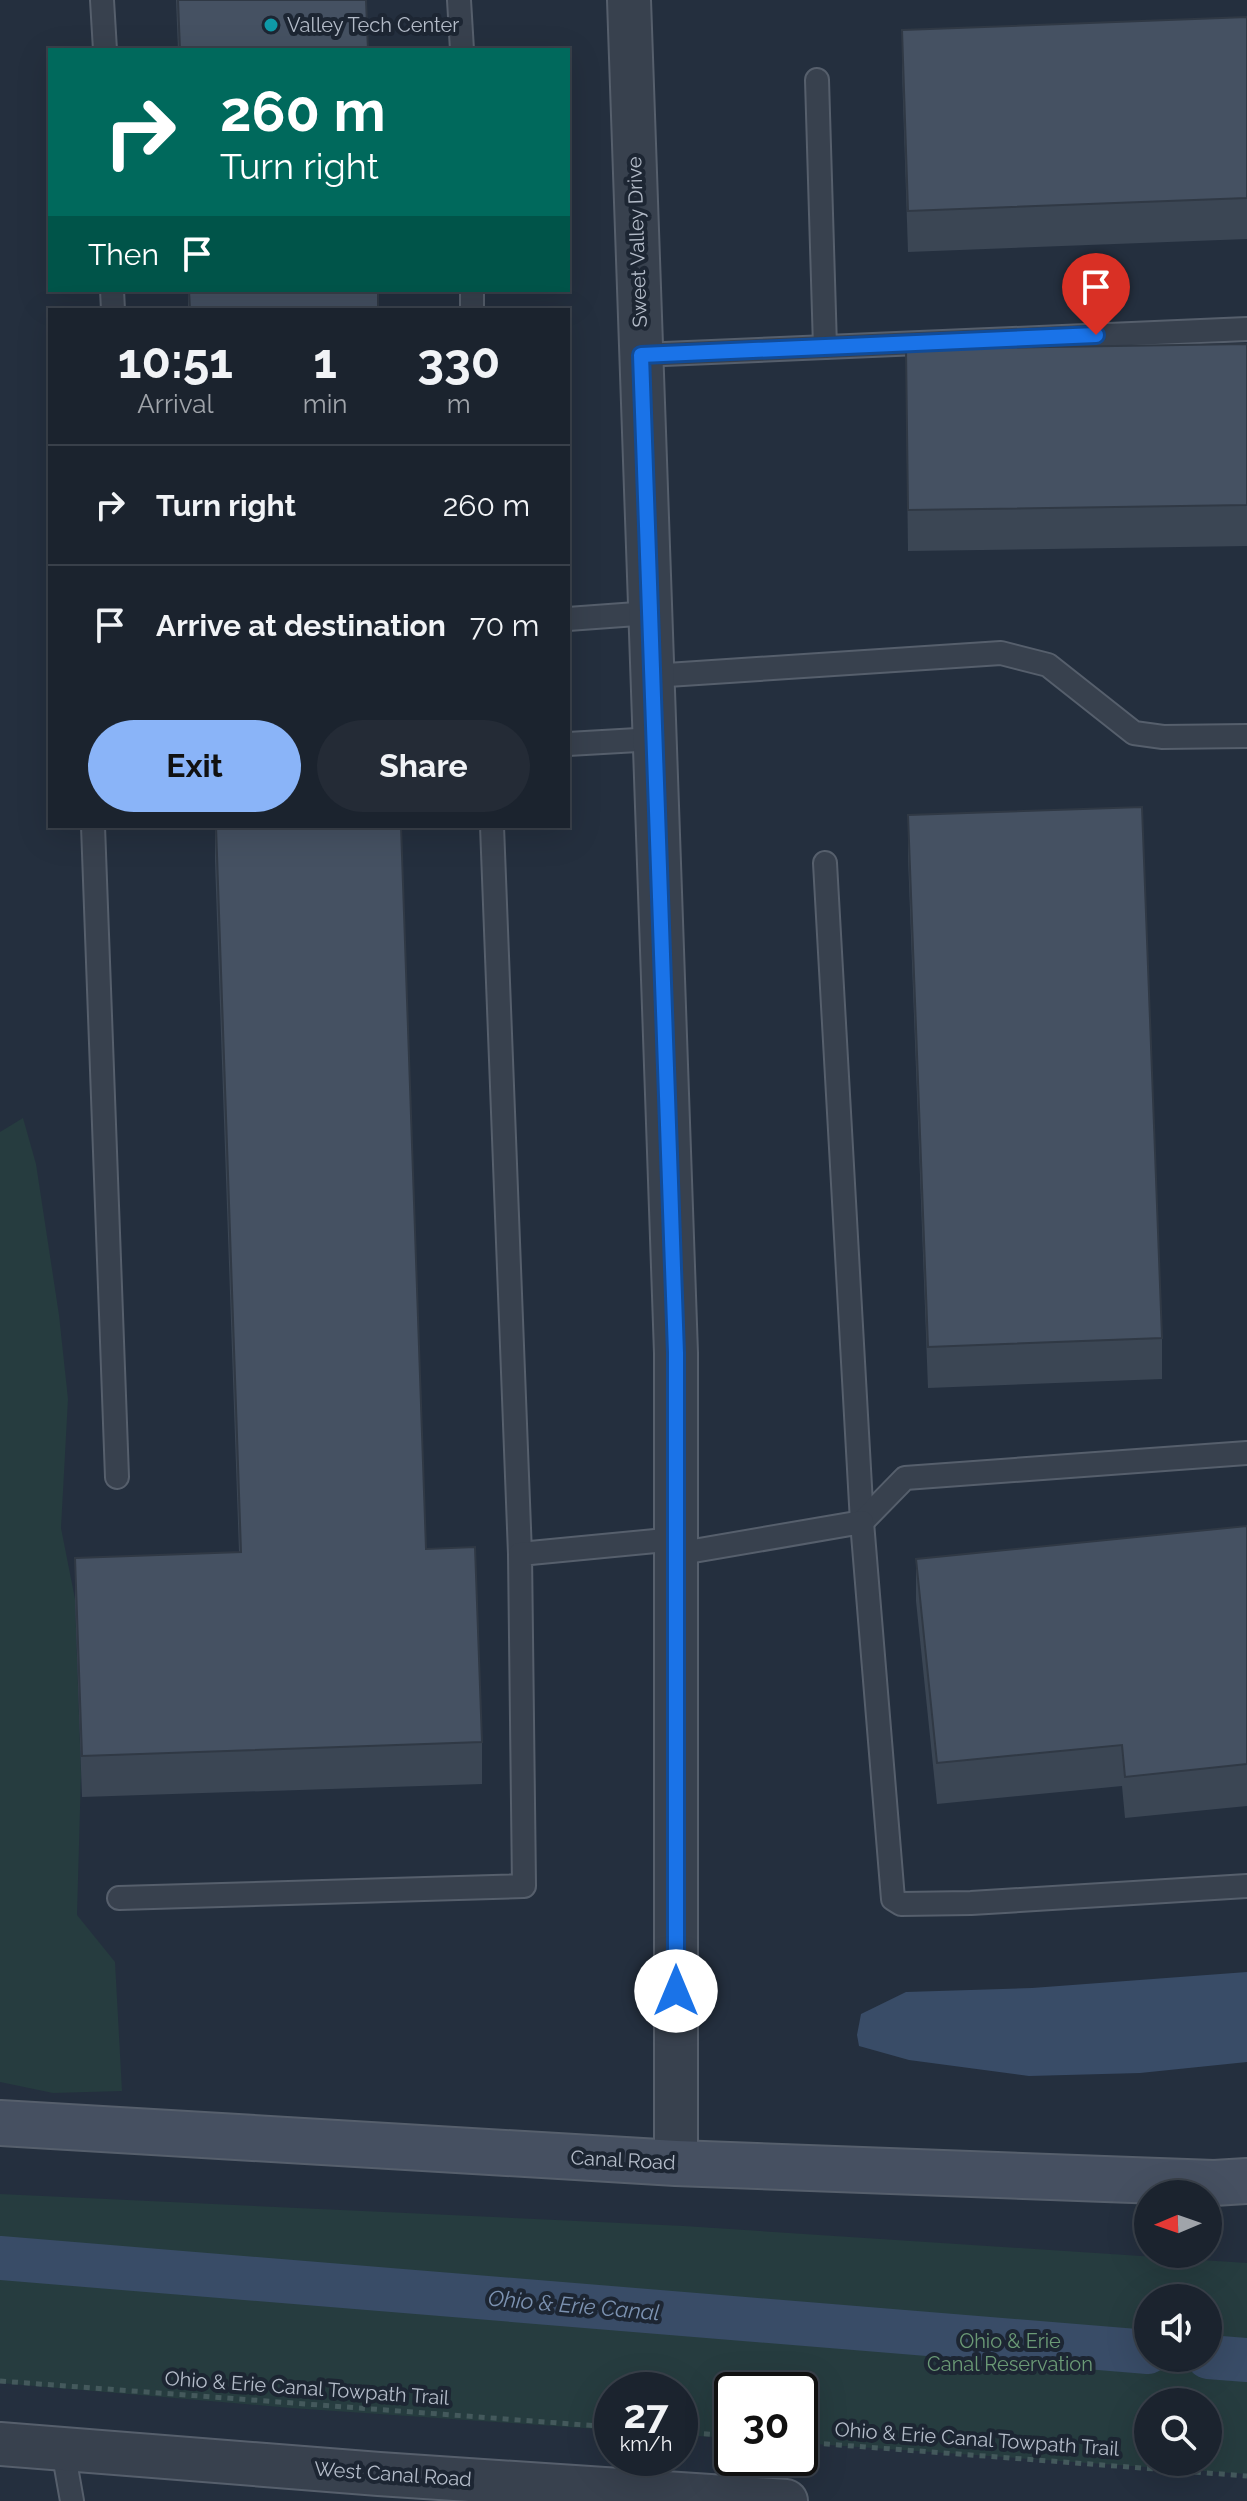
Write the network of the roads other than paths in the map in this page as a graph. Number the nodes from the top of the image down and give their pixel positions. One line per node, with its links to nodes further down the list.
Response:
1 (102, 0): 4 (lane)
2 (459, 0): 5 (lane)
3 (629, 0): 9 (street, Sweet Valley Drive)
4 (105, 48)
5 (462, 48)
6 (817, 80): 8 (lane)
7 (1247, 329): 8 (lane)
8 (825, 347): 9 (lane)
9 (641, 355): 10 (street, Sweet Valley Drive)
10 (650, 613): 11 (lane); 12 (street, Sweet Valley Drive)
11 (570, 619)
12 (652, 676): 13 (lane); 14 (street, Sweet Valley Drive)
13 (1247, 736)
14 (655, 739): 15 (lane); 22 (street, Sweet Valley Drive)
15 (570, 744)
16 (93, 828): 20 (lane)
17 (492, 828): 23 (lane)
18 (825, 863): 21 (lane)
19 (1247, 1453): 21 (lane)
20 (117, 1477)
21 (862, 1522): 22 (lane); 24 (lane)
22 (676, 1547): 23 (lane); 27 (street, Sweet Valley Drive)
23 (520, 1554): 25 (lane)
24 (1247, 1886)
25 (119, 1898)
26 (0, 2123): 27 (main road, Canal Road)
27 (676, 2163): 28 (main road, Canal Road)
28 (1247, 2181)
29 (0, 2444): 30 (street, West Canal Road)
30 (63, 2450): 31 (lane); 32 (street, West Canal Road)
31 (72, 2501)
32 (786, 2501)

